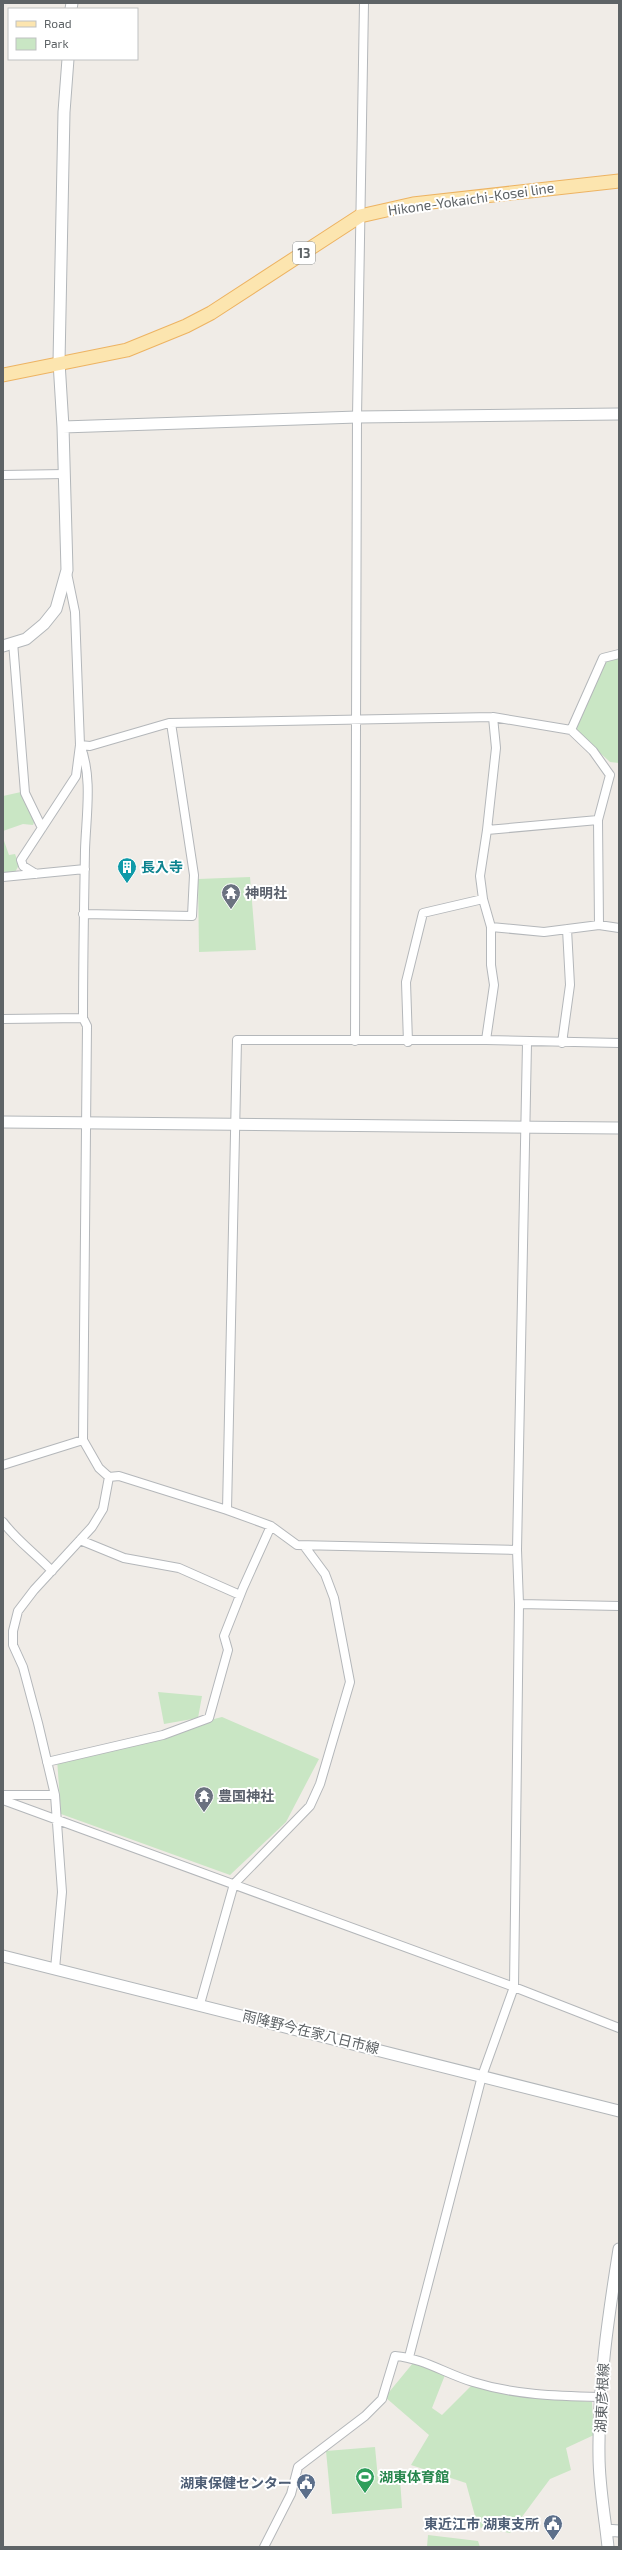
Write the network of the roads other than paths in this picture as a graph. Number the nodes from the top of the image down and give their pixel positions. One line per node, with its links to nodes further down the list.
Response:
1 (364, 3): 4 (street)
2 (68, 60): 5 (street)
3 (619, 181): 4 (main road, Hikone-Yokaichi-Kosei line / 13)
4 (360, 216): 5 (main road, Hikone-Yokaichi-Kosei line / 13); 8 (street)
5 (59, 362): 6 (main road, Hikone-Yokaichi-Kosei line / 13); 9 (street)
6 (3, 375)
7 (619, 414): 8 (street)
8 (357, 417): 9 (street); 16 (street)
9 (63, 427): 10 (street)
10 (65, 474): 11 (street); 12 (street)
11 (3, 475)
12 (67, 570): 13 (street); 19 (street)
13 (8, 644): 23 (street)
14 (619, 654): 18 (street)
15 (493, 717): 16 (street); 18 (street); 24 (street)
16 (354, 719): 17 (street); 37 (street)
17 (171, 723): 19 (street); 29 (street)
18 (571, 730): 21 (street)
19 (80, 745): 23 (street); 25 (street)
20 (619, 774): 21 (street)
21 (610, 775): 22 (street)
22 (598, 820): 24 (street); 30 (street)
23 (42, 828): 26 (street)
24 (487, 830): 28 (street)
25 (85, 869): 26 (street); 29 (street)
26 (36, 874): 27 (street)
27 (3, 877)
28 (483, 899): 31 (street); 38 (street)
29 (83, 914): 34 (street)
30 (599, 925): 32 (street); 33 (street)
31 (492, 927): 33 (street); 36 (street)
32 (619, 928)
33 (567, 929): 40 (street)
34 (83, 1018): 35 (street); 42 (street)
35 (3, 1020)
36 (486, 1040): 38 (street); 39 (street)
37 (355, 1041): 38 (street); 44 (street)
38 (408, 1042)
39 (527, 1043): 40 (street); 45 (street)
40 (562, 1043): 41 (street)
41 (619, 1043)
42 (87, 1121): 43 (street); 44 (street); 47 (street)
43 (3, 1122)
44 (236, 1123): 45 (street); 50 (street)
45 (524, 1128): 46 (street); 55 (street)
46 (619, 1128)
47 (83, 1440): 48 (street); 49 (street)
48 (3, 1465)
49 (109, 1477): 50 (street); 53 (street)
50 (227, 1510): 52 (street)
51 (3, 1522): 56 (street)
52 (271, 1526): 54 (street); 57 (street)
53 (80, 1540): 56 (street); 57 (street)
54 (305, 1547): 55 (street); 65 (street)
55 (517, 1550): 58 (street)
56 (52, 1571): 60 (street)
57 (240, 1595): 60 (street)
58 (519, 1604): 59 (street); 68 (street)
59 (619, 1606)
60 (47, 1762): 62 (street)
61 (3, 1795): 62 (street)
62 (55, 1795): 64 (street)
63 (3, 1800): 64 (street)
64 (58, 1819): 65 (street); 67 (street)
65 (234, 1884): 68 (street); 69 (street)
66 (3, 1956): 67 (street, 雨降野今在家八日市線)
67 (55, 1969): 69 (street, 雨降野今在家八日市線)
68 (514, 1987): 70 (street); 71 (street)
69 (200, 2004): 71 (street, 雨降野今在家八日市線)
70 (619, 2028)
71 (482, 2076): 72 (street, 雨降野今在家八日市線); 74 (street)
72 (619, 2111)
73 (619, 2249): 75 (street, 湖東彦根線)
74 (409, 2357): 75 (street); 78 (street)
75 (600, 2397): 76 (street, 湖東彦根線)
76 (606, 2530): 77 (street); 79 (street, 湖東彦根線)
77 (619, 2530)
78 (264, 2547)
79 (608, 2547)

